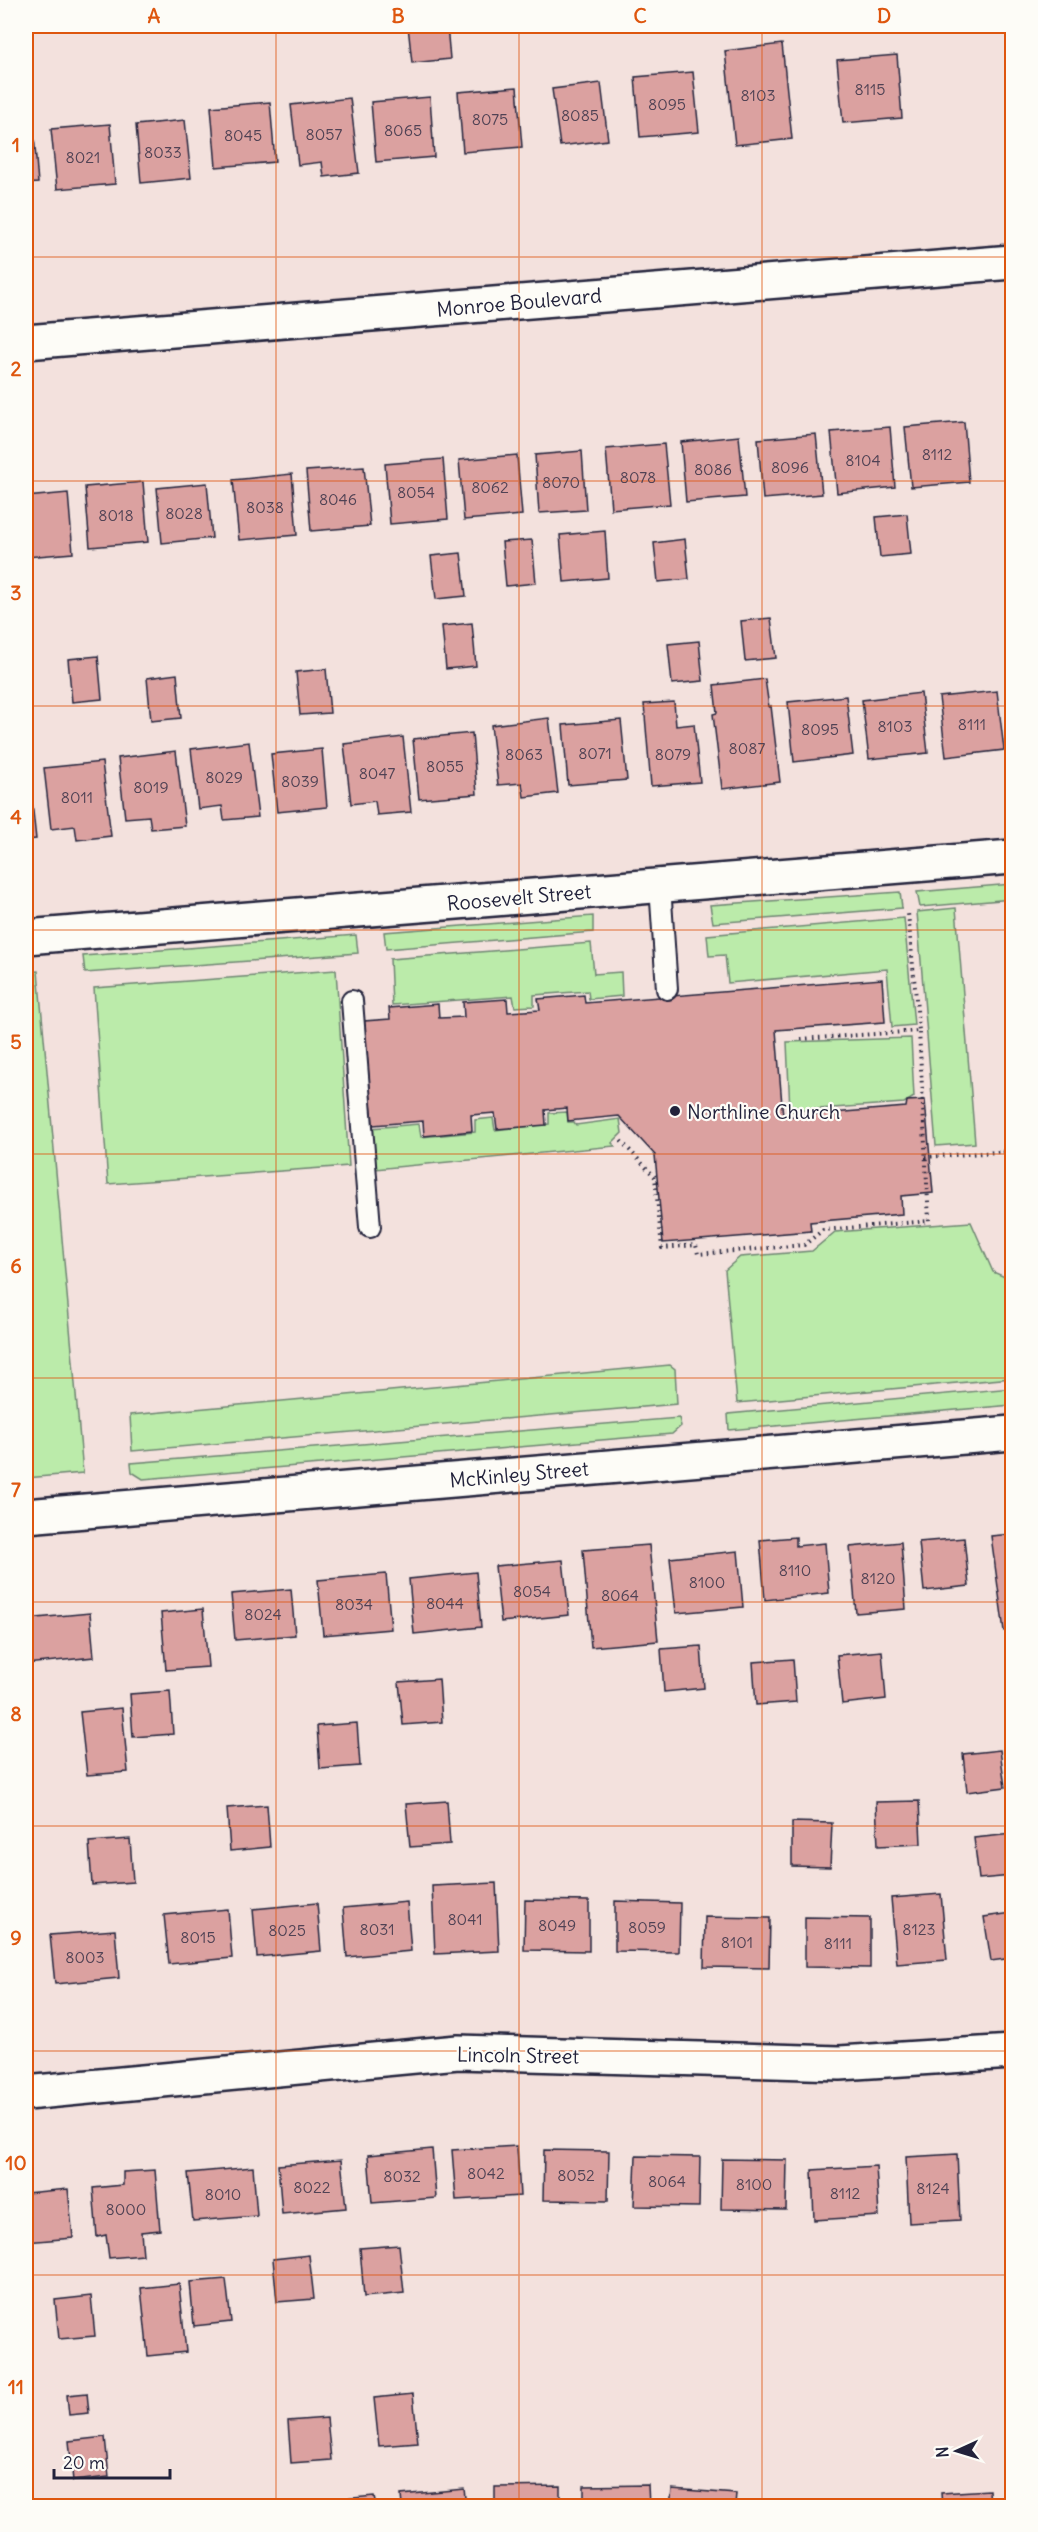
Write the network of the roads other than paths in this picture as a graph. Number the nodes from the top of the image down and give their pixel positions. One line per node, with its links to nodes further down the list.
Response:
1 (1012, 262): 2 (street, Monroe Boulevard)
2 (26, 342)
3 (1012, 857): 4 (street, Roosevelt Street)
4 (660, 886): 5 (street, Roosevelt Street); 6 (lane)
5 (26, 937)
6 (667, 988)
7 (352, 1001): 8 (lane)
8 (370, 1227)
9 (1012, 1432): 10 (street, McKinley Street)
10 (26, 1516)
11 (1012, 2052): 12 (street, Lincoln Street)
12 (26, 2093)

